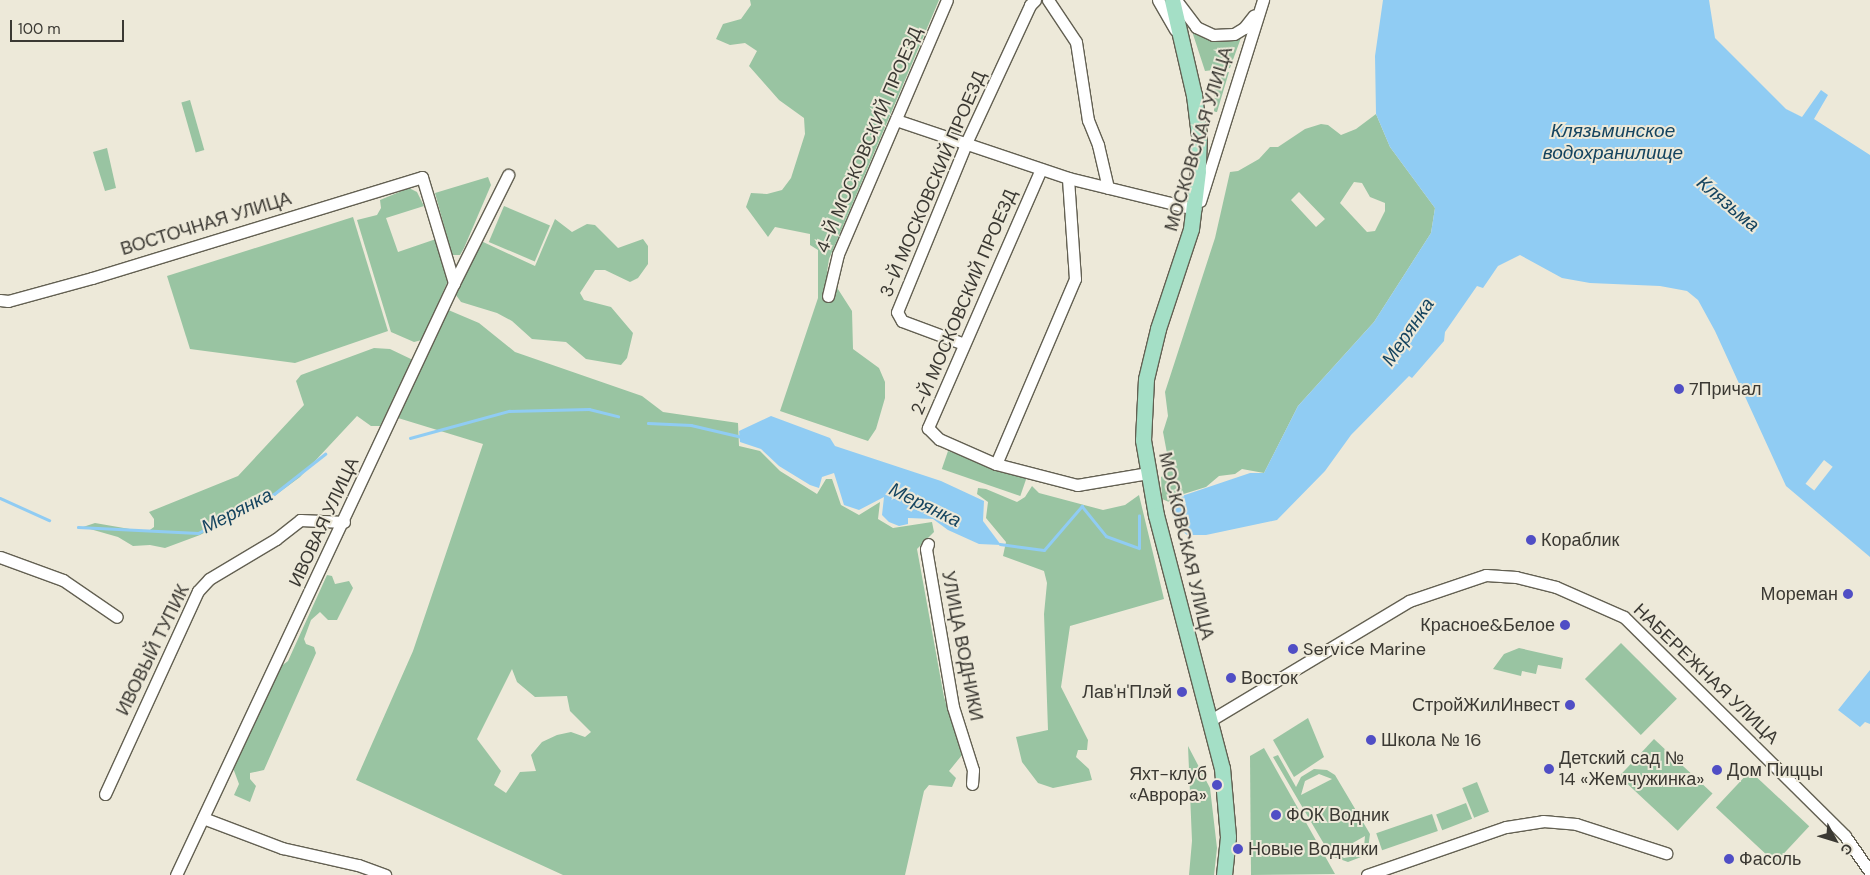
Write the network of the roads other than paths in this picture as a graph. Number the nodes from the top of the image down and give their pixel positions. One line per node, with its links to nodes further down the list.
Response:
1 (947, 0): 10 (street, 4-Й МОСКОВСКИЙ ПРОЕЗД)
2 (1035, 0): 11 (street, 3-Й МОСКОВСКИЙ ПРОЕЗД)
3 (1048, 0): 15 (street)
4 (1158, 0): 9 (street)
5 (1167, 0): 9 (main road)
6 (1172, 0): 9 (main road)
7 (1176, 0): 8 (street)
8 (1262, 0): 17 (street, МОСКОВСКАЯ УЛИЦА)
9 (1181, 41): 16 (main road)
10 (896, 120): 11 (street); 19 (street, 4-Й МОСКОВСКИЙ ПРОЕЗД)
11 (967, 142): 12 (street); 21 (street, 3-Й МОСКОВСКИЙ ПРОЕЗД)
12 (1041, 169): 14 (street); 21 (street, 2-Й МОСКОВСКИЙ ПРОЕЗД)
13 (508, 176): 18 (street, ИВОВАЯ УЛИЦА)
14 (1068, 178): 15 (street); 22 (street)
15 (1108, 188): 16 (street)
16 (1194, 209): 17 (main road)
17 (1192, 229): 23 (main road, МОСКОВСКАЯ УЛИЦА)
18 (454, 283): 20 (street, ВОСТОЧНАЯ УЛИЦА); 24 (street, ИВОВАЯ УЛИЦА)
19 (828, 296)
20 (0, 300)
21 (964, 344): 22 (street, 2-Й МОСКОВСКИЙ ПРОЕЗД)
22 (996, 464): 23 (street)
23 (1148, 473): 28 (main road, МОСКОВСКАЯ УЛИЦА)
24 (344, 522): 30 (street, ИВОВЫЙ ТУПИК); 31 (street, ИВОВАЯ УЛИЦА)
25 (928, 544): 29 (street, УЛИЦА ВОДНИКИ)
26 (0, 557): 27 (street)
27 (117, 617)
28 (1211, 720): 33 (street, НАБЕРЕЖНАЯ УЛИЦА); 36 (main road, МОСКОВСКАЯ УЛИЦА)
29 (972, 784)
30 (105, 794)
31 (203, 818): 34 (street, ИВОВАЯ УЛИЦА); 35 (street)
32 (1666, 852): 37 (street)
33 (1870, 872)
34 (176, 875)
35 (385, 875)
36 (1224, 875)
37 (1368, 875)

